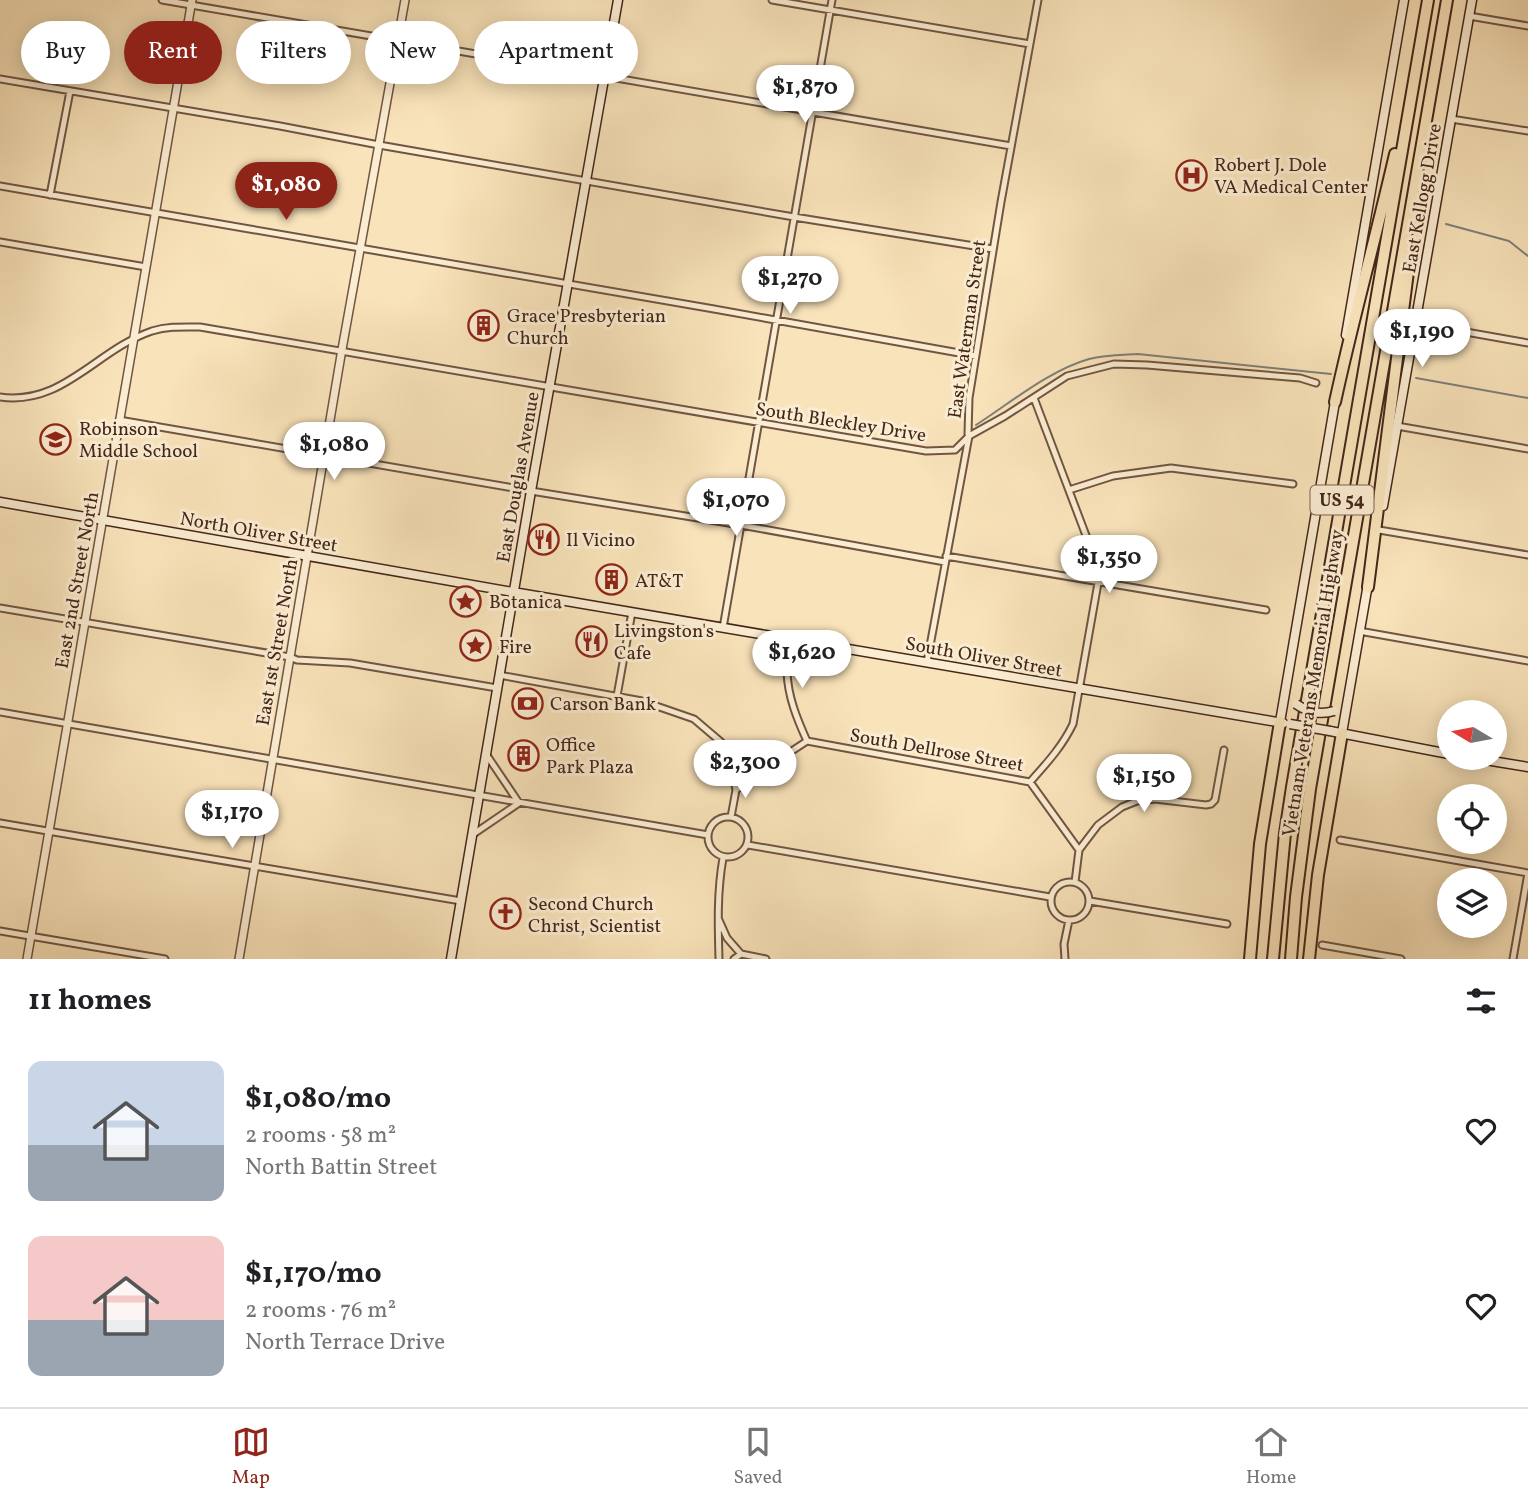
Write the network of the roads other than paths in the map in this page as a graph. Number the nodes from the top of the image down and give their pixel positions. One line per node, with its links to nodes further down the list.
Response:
1 (162, 0): 11 (street)
2 (405, 0): 14 (street, East 1st Street North)
3 (618, 0): 15 (main road, East Douglas Avenue)
4 (772, 0): 12 (street)
5 (832, 0): 12 (street)
6 (1038, 0): 19 (street, East Waterman Street)
7 (1404, 0): 52 (main road)
8 (1428, 0): 18 (highway, Vietnam Veterans Memorial Highway / US 54)
9 (1447, 0): 26 (highway, Vietnam Veterans Memorial Highway / US 54)
10 (1472, 0): 13 (main road, East Kellogg Drive)
11 (192, 3): 17 (street); 25 (street, East 2nd Street North)
12 (830, 10): 19 (street); 27 (street)
13 (1469, 16): 16 (street); 28 (main road, East Kellogg Drive)
14 (401, 21)
15 (614, 21)
16 (1528, 26)
17 (365, 35)
18 (1421, 43): 52 (highway); 134 (highway, Vietnam Veterans Memorial Highway / US 54)
19 (1030, 44): 31 (street, East Waterman Street)
20 (0, 79): 24 (street)
21 (638, 83): 27 (street)
22 (390, 84): 30 (street, East 1st Street North)
23 (603, 84): 32 (main road, East Douglas Avenue)
24 (70, 91): 25 (street); 34 (street)
25 (174, 108): 30 (street); 35 (street, East 2nd Street North)
26 (1428, 109): 70 (highway); 135 (highway, Vietnam Veterans Memorial Highway / US 54)
27 (812, 113): 31 (street); 36 (street)
28 (1451, 119): 29 (street); 43 (main road, East Kellogg Drive)
29 (1528, 131)
30 (379, 145): 32 (street); 38 (street, East 1st Street North)
31 (1011, 146): 39 (street, East Waterman Street)
32 (585, 181): 36 (street); 41 (main road, East Douglas Avenue)
33 (0, 186): 34 (street)
34 (50, 195): 35 (street)
35 (156, 214): 38 (street); 40 (street, East 2nd Street North)
36 (794, 218): 39 (street); 42 (street)
37 (0, 242): 40 (street)
38 (361, 248): 41 (street); 46 (street, East 1st Street North)
39 (993, 249): 47 (street, East Waterman Street)
40 (146, 267): 44 (street, East 2nd Street North)
41 (568, 285): 42 (street); 49 (main road, East Douglas Avenue)
42 (776, 320): 47 (street); 54 (street)
43 (1415, 323): 45 (street); 55 (main road, East Kellogg Drive)
44 (133, 339): 46 (street, South Bleckley Drive); 50 (street, South Bleckley Drive); 53 (street, East 2nd Street North)
45 (1528, 343)
46 (342, 351): 49 (street, South Bleckley Drive); 58 (street, East 1st Street North)
47 (976, 356): 56 (street, East Waterman Street)
48 (1316, 383): 51 (street, South Bleckley Drive)
49 (549, 387): 54 (street, South Bleckley Drive); 61 (main road, East Douglas Avenue)
50 (0, 397)
51 (1034, 398): 56 (street, South Bleckley Drive); 60 (street)
52 (1335, 402): 83 (main road)
53 (119, 420): 58 (street); 63 (street, East 2nd Street North)
54 (758, 424): 56 (street, South Bleckley Drive); 64 (street)
55 (1397, 426): 57 (street); 65 (main road, East Kellogg Drive)
56 (969, 436): 68 (street, East Waterman Street)
57 (1528, 449)
58 (324, 455): 61 (street); 66 (street, East 1st Street North)
59 (1293, 485): 60 (street)
60 (1069, 490): 69 (street)
61 (531, 491): 64 (street); 71 (main road, East Douglas Avenue)
62 (0, 502): 63 (main road, North Oliver Street)
63 (102, 520): 66 (main road, North Oliver Street); 75 (street, East 2nd Street North)
64 (741, 525): 68 (street); 76 (street)
65 (1379, 530): 67 (street); 70 (main road, East Kellogg Drive)
66 (307, 555): 71 (main road, North Oliver Street); 79 (street, East 1st Street North)
67 (1528, 555)
68 (946, 559): 69 (street); 81 (street, East Waterman Street)
69 (1098, 583): 73 (street); 85 (street)
70 (1368, 587): 77 (main road, East Kellogg Drive)
71 (513, 592): 74 (main road, South Oliver Street); 82 (main road, East Douglas Avenue)
72 (0, 608): 75 (street)
73 (1266, 610)
74 (632, 612): 76 (main road, South Oliver Street); 86 (street)
75 (84, 622): 79 (street); 89 (street, East 2nd Street North)
76 (723, 628): 78 (main road, South Oliver Street)
77 (1359, 631): 80 (street); 87 (main road, East Kellogg Drive)
78 (791, 639): 81 (main road, South Oliver Street); 92 (street)
79 (290, 657): 84 (street); 96 (street, East 1st Street North)
80 (1528, 661)
81 (927, 662): 85 (main road, South Oliver Street)
82 (499, 675): 84 (main road, East Douglas Avenue); 86 (street)
83 (1287, 685): 87 (main road, bridge); 90 (main road)
84 (497, 688): 95 (main road, East Douglas Avenue)
85 (1080, 688): 90 (main road, South Oliver Street); 99 (street)
86 (617, 696): 100 (street)
87 (1348, 696): 91 (main road, East Kellogg Drive)
88 (0, 712): 89 (street)
89 (67, 723): 96 (street); 105 (street, East 2nd Street North)
90 (1285, 723): 91 (main road, South Oliver Street, bridge); 133 (highway)
91 (1342, 733): 94 (main road, South Oliver Street); 136 (highway)
92 (807, 741): 99 (street, South Dellrose Street); 100 (street)
93 (1224, 750): 110 (street)
94 (1437, 752)
95 (486, 753): 101 (main road, East Douglas Avenue); 102 (street)
96 (272, 759): 101 (street); 112 (street, East 1st Street North)
97 (1507, 764): 98 (main road)
98 (1528, 767)
99 (1030, 782): 110 (street, South Dellrose Street)
100 (736, 790): 103 (street)
101 (479, 794): 102 (street); 106 (main road, East Douglas Avenue)
102 (519, 803): 106 (street); 107 (street)
103 (731, 817): 107 (street); 109 (street)
104 (0, 823): 105 (street)
105 (49, 831): 112 (street); 122 (street, East 2nd Street North)
106 (472, 835): 116 (main road, East Douglas Avenue)
107 (708, 835): 111 (street)
108 (1340, 840): 113 (street)
109 (748, 845): 111 (street); 115 (street)
110 (1079, 850): 114 (street)
111 (723, 858): 118 (street)
112 (254, 867): 116 (street); 127 (street, East 1st Street North)
113 (1528, 873): 138 (street)
114 (1075, 882): 115 (street); 117 (street)
115 (1050, 897): 119 (street)
116 (461, 901): 128 (main road, East Douglas Avenue)
117 (1090, 901): 119 (street); 120 (street)
118 (718, 916): 124 (street); 129 (street)
119 (1069, 920): 132 (street)
120 (1227, 924)
121 (0, 931): 122 (street)
122 (31, 936): 125 (street, East 2nd Street North); 126 (street)
123 (1322, 945): 137 (street)
124 (740, 954): 130 (street); 131 (street)
125 (27, 959)
126 (165, 959)
127 (239, 959)
128 (451, 959)
129 (719, 959)
130 (734, 959)
131 (766, 959)
132 (1065, 959)
133 (1250, 959)
134 (1273, 959)
135 (1291, 959)
136 (1309, 959)
137 (1401, 959)
138 (1513, 959)

